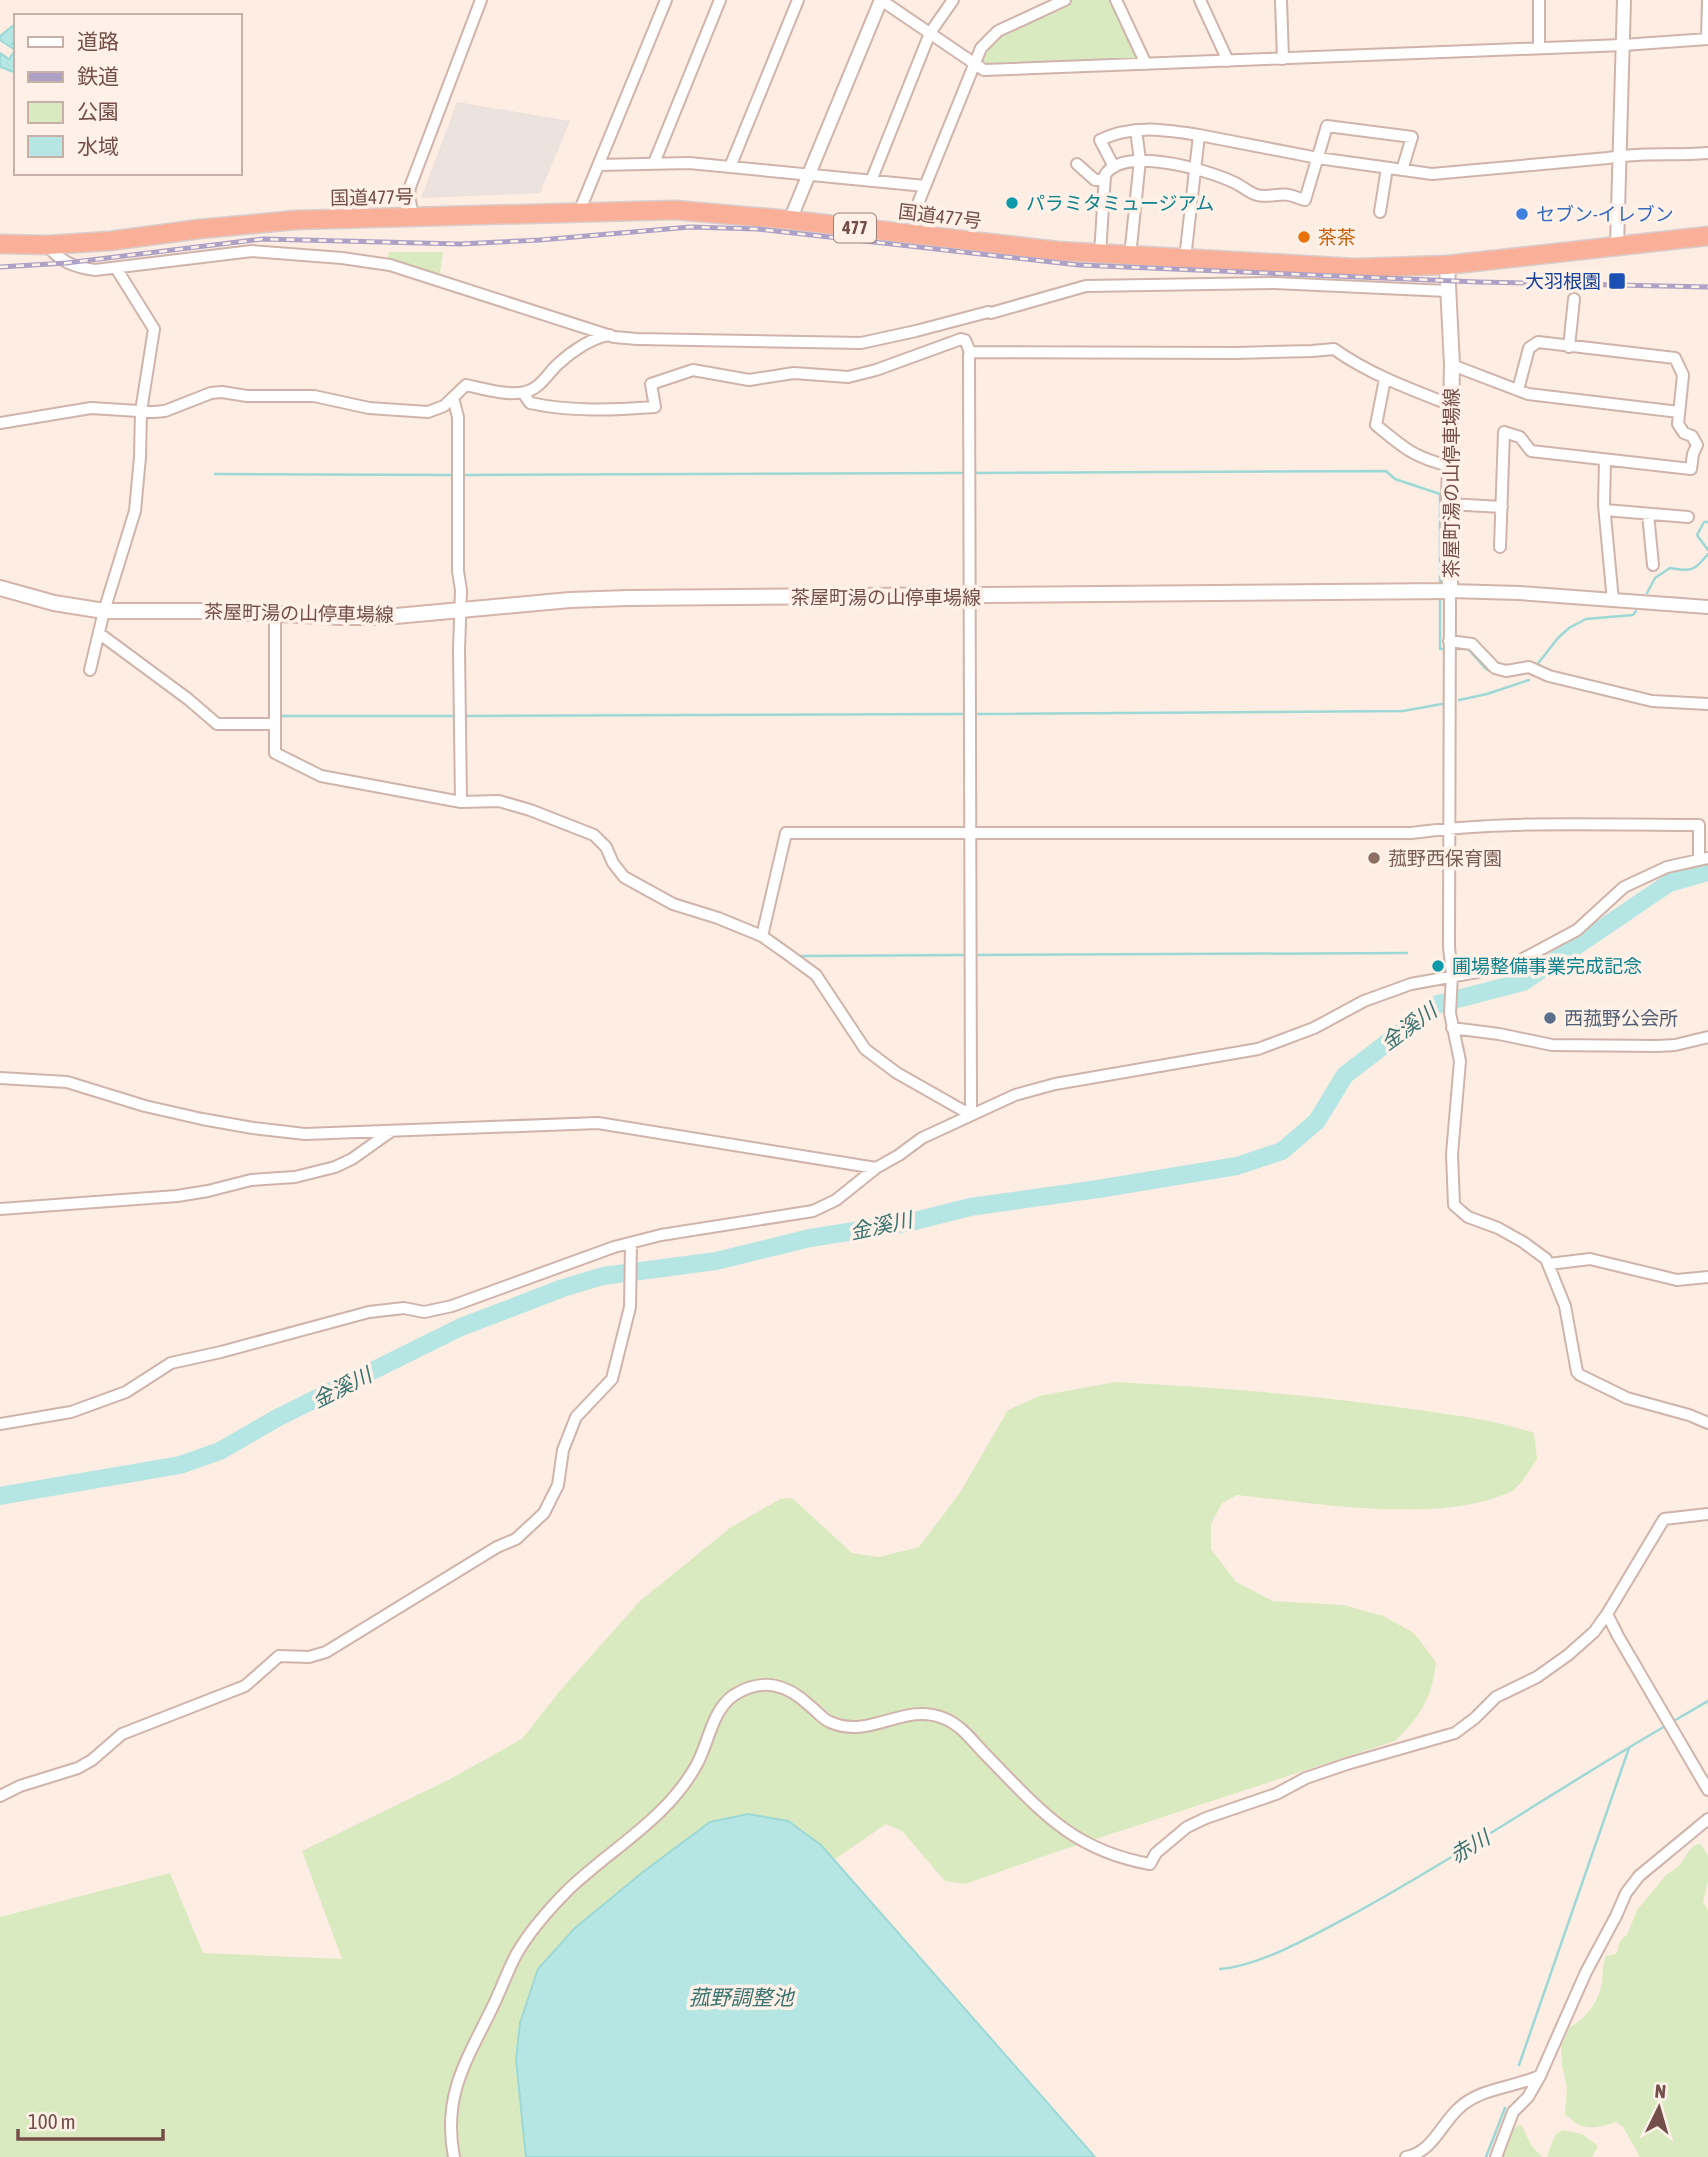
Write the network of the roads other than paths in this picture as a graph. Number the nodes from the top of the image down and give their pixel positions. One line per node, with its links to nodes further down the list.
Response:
1 (481, 0): 42 (street)
2 (666, 0): 30 (street)
3 (720, 0): 28 (street)
4 (798, 0): 31 (street)
5 (881, 0): 14 (street); 36 (street)
6 (953, 0): 14 (street)
7 (1065, 0): 20 (street)
8 (1116, 0): 21 (street)
9 (1200, 0): 19 (street)
10 (1281, 0): 18 (street)
11 (1539, 0): 17 (street)
12 (1624, 0): 16 (street)
13 (1708, 0): 15 (street)
14 (930, 33): 20 (street); 38 (street)
15 (1707, 39): 16 (street)
16 (1623, 46): 17 (street); 25 (street)
17 (1539, 48): 18 (street)
18 (1283, 58): 19 (street)
19 (1228, 61): 21 (street)
20 (975, 62): 21 (street); 39 (street)
21 (1146, 64)
22 (1136, 130): 23 (street); 27 (street); 32 (street)
23 (1199, 135): 26 (street); 33 (street)
24 (1708, 153): 25 (street)
25 (1618, 156): 35 (street); 48 (street)
26 (1318, 158): 33 (street); 34 (street); 35 (street)
27 (1140, 160): 32 (street); 33 (street); 50 (street)
28 (654, 163): 30 (street); 31 (street)
29 (1077, 164): 37 (street)
30 (598, 165): 40 (street)
31 (730, 167): 36 (street)
32 (1114, 167): 37 (street)
33 (1195, 167): 51 (street)
34 (1387, 168): 35 (street); 41 (street)
35 (1402, 170)
36 (808, 175): 38 (street); 43 (street)
37 (1105, 180): 49 (street)
38 (871, 181): 39 (street)
39 (925, 186): 44 (street)
40 (579, 212): 42 (highway, 国道477号 / 477); 43 (highway, 国道477号 / 477)
41 (1380, 212)
42 (413, 217): 47 (highway, 国道477号 / 477)
43 (790, 220): 44 (highway, 国道477号 / 477)
44 (932, 236): 49 (highway, 国道477号 / 477)
45 (1708, 236): 48 (highway, 国道477号 / 477)
46 (0, 244): 47 (highway, 国道477号 / 477)
47 (47, 245): 53 (street)
48 (1617, 246): 52 (highway, 国道477号 / 477)
49 (1100, 254): 50 (highway, 国道477号 / 477)
50 (1130, 256): 51 (highway, 国道477号 / 477)
51 (1185, 259): 52 (highway, 国道477号 / 477)
52 (1447, 265): 54 (main road, 茶屋町湯の山停車場線)
53 (116, 268): 56 (street); 65 (street)
54 (1447, 291): 56 (street); 59 (main road, 茶屋町湯の山停車場線)
55 (1574, 299): 57 (street)
56 (610, 335): 62 (street)
57 (1569, 346): 61 (street); 66 (street)
58 (971, 352): 60 (street); 62 (street); 80 (street)
59 (1452, 365): 61 (street); 64 (main road, 茶屋町湯の山停車場線)
60 (1385, 379): 64 (street); 70 (street)
61 (1518, 390): 66 (street)
62 (523, 393): 63 (street)
63 (453, 398): 65 (street); 84 (street)
64 (1451, 404): 70 (main road, 茶屋町湯の山停車場線)
65 (141, 411): 67 (street); 83 (street)
66 (1679, 412): 68 (street)
67 (0, 423)
68 (1703, 447): 69 (street)
69 (1605, 461): 72 (street); 73 (street)
70 (1450, 466): 71 (main road, 茶屋町湯の山停車場線)
71 (1449, 504): 72 (street); 79 (main road, 茶屋町湯の山停車場線)
72 (1502, 507): 76 (street)
73 (1605, 510): 74 (street); 81 (street)
74 (1648, 514): 75 (street); 77 (street)
75 (1688, 517)
76 (1500, 547)
77 (1653, 565)
78 (0, 588): 83 (main road, 茶屋町湯の山停車場線)
79 (1444, 591): 80 (main road, 茶屋町湯の山停車場線); 81 (street); 87 (street)
80 (970, 596): 84 (main road, 茶屋町湯の山停車場線); 93 (street)
81 (1612, 601): 82 (street)
82 (1708, 607)
83 (104, 611): 85 (main road, 茶屋町湯の山停車場線); 86 (street)
84 (460, 611): 85 (main road, 茶屋町湯の山停車場線); 91 (street)
85 (275, 614): 90 (street)
86 (100, 634): 88 (street); 90 (street)
87 (1449, 642): 89 (street); 92 (street)
88 (90, 670)
89 (1708, 705)
90 (275, 724): 91 (street)
91 (461, 802): 95 (street)
92 (1450, 827): 93 (street); 94 (street); 96 (street)
93 (970, 832): 95 (street); 100 (street)
94 (1703, 859): 96 (street)
95 (762, 936): 100 (street)
96 (1451, 979): 97 (street); 100 (street)
97 (1452, 1026): 98 (street); 105 (street)
98 (1708, 1037)
99 (0, 1078): 101 (street)
100 (971, 1115): 102 (street)
101 (390, 1132): 102 (street); 103 (street)
102 (876, 1168): 104 (street)
103 (0, 1209)
104 (631, 1247): 108 (street); 112 (street)
105 (1549, 1264): 106 (street); 107 (street)
106 (1708, 1277)
107 (1708, 1423)
108 (0, 1424)
109 (1708, 1514): 110 (street)
110 (1607, 1614): 111 (street); 115 (street)
111 (1708, 1790)
112 (0, 1796)
113 (1708, 1819): 114 (street)
114 (1540, 2076): 116 (street); 117 (street)
115 (454, 2157)
116 (1406, 2157)
117 (1496, 2157)

